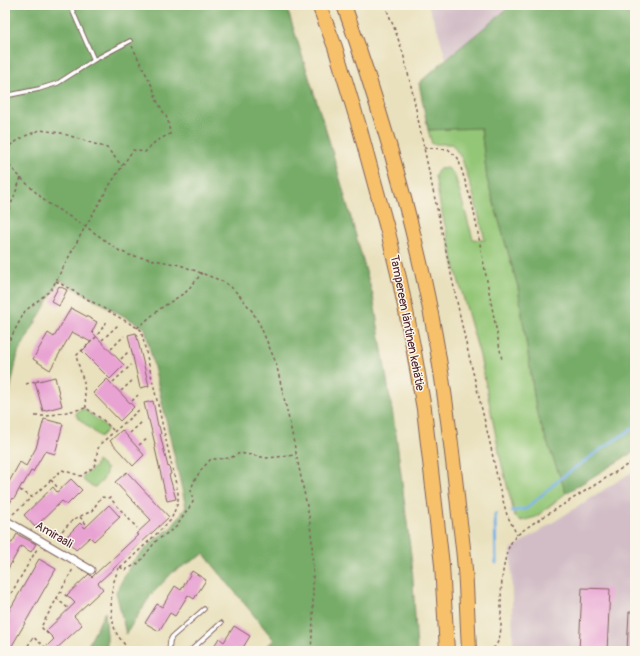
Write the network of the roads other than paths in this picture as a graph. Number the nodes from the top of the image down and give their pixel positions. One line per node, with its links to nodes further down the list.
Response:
1 (70, 5): 5 (lane)
2 (319, 5): 13 (highway, Tampereen läntinen kehätie)
3 (344, 5): 14 (highway, Tampereen läntinen kehätie)
4 (130, 41): 5 (lane)
5 (94, 60): 6 (lane)
6 (5, 96)
7 (5, 520): 8 (street, Amiraali)
8 (91, 570)
9 (204, 609): 11 (lane)
10 (221, 623): 12 (lane)
11 (169, 651)
12 (190, 651)
13 (447, 651)
14 (469, 651)

